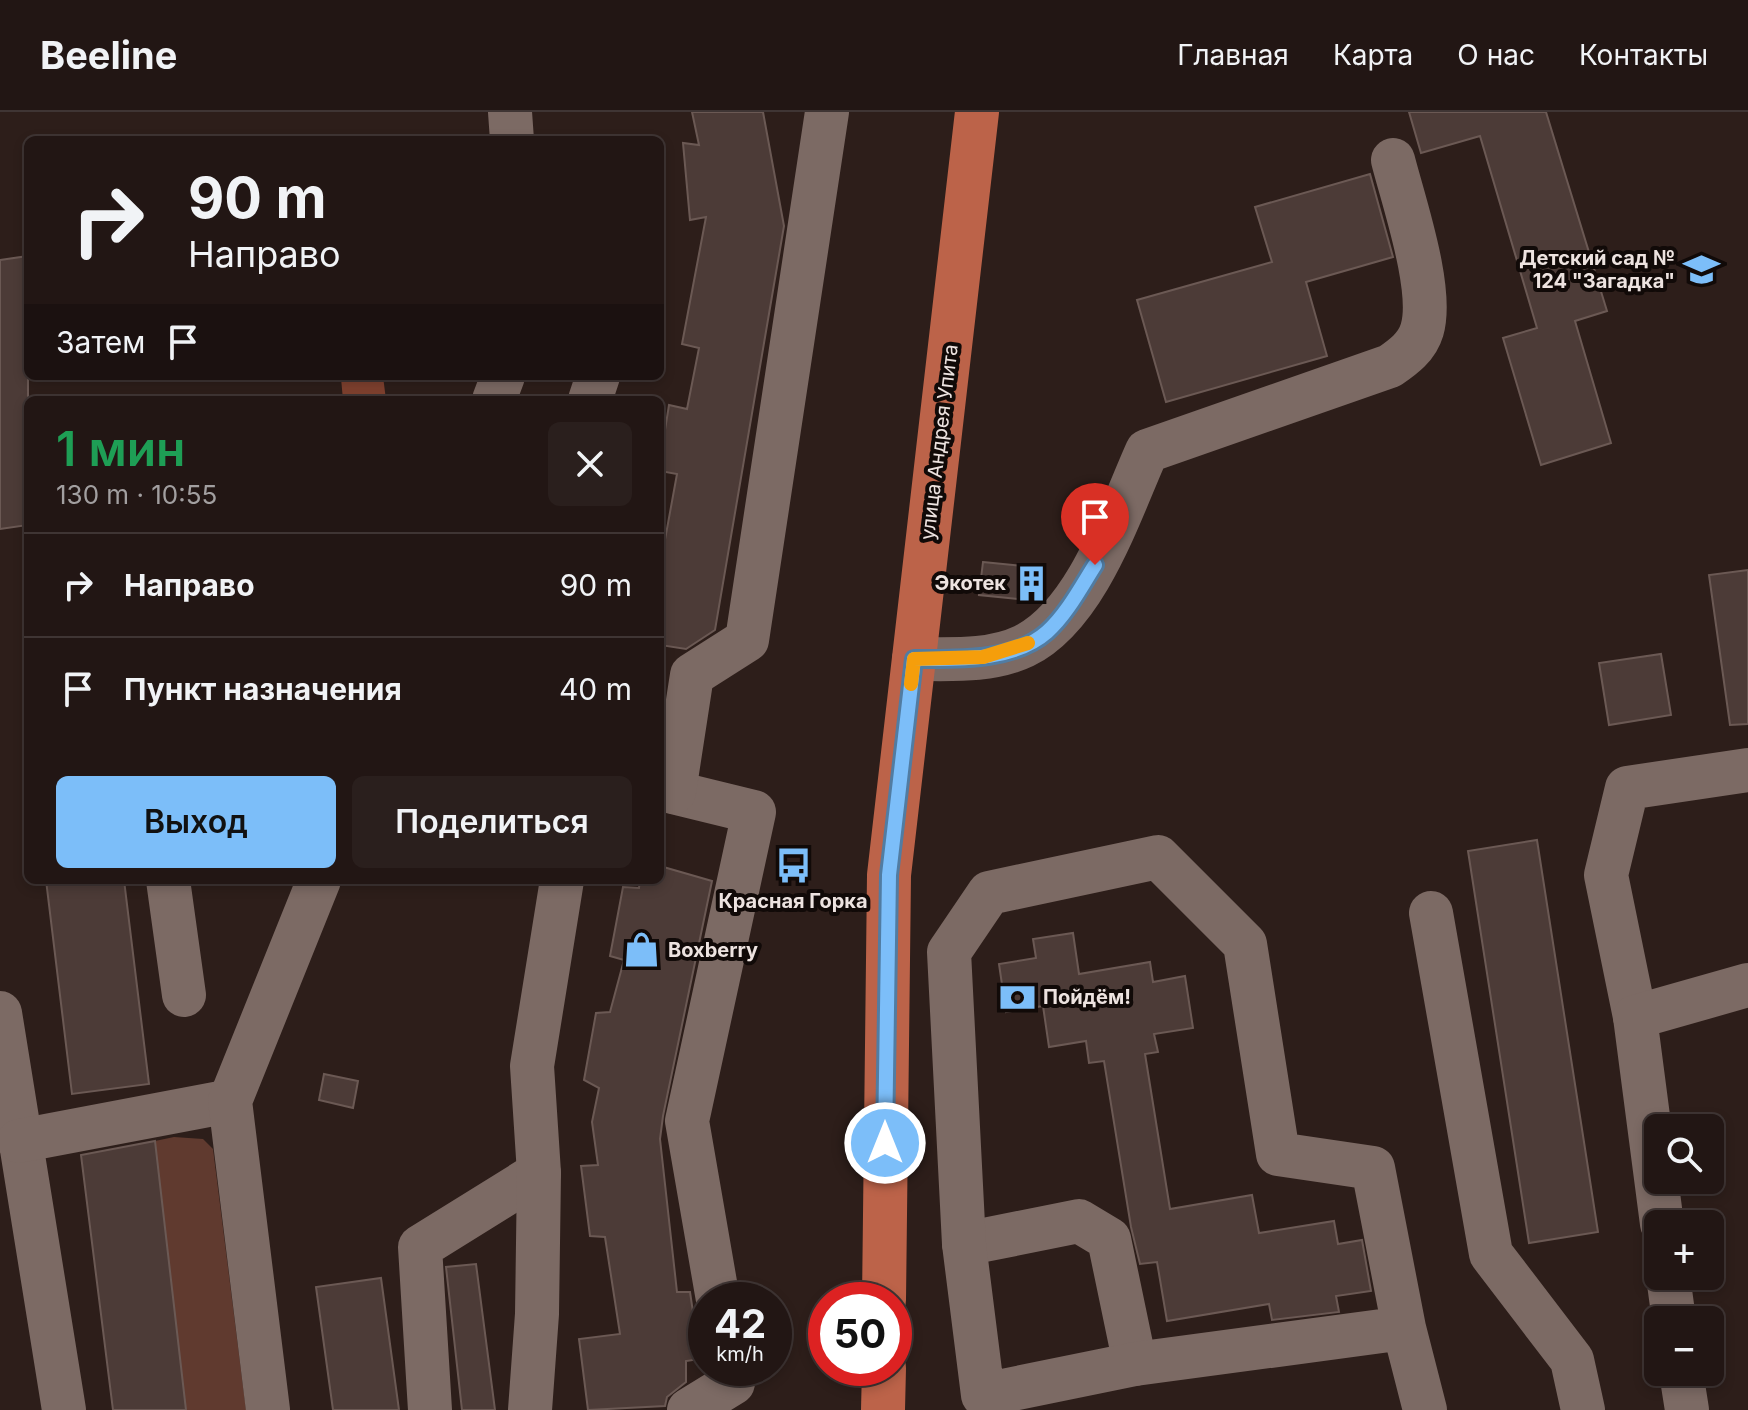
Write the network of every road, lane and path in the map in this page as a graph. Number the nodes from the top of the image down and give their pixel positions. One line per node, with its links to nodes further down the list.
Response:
1 (510, 112): 4 (lane)
2 (827, 112): 8 (lane)
3 (977, 112): 6 (main road, улица Андрея Упита)
4 (512, 136)
5 (1393, 160): 6 (lane)
6 (914, 659): 23 (main road, улица Андрея Упита)
7 (1748, 770): 16 (lane)
8 (667, 791): 22 (lane)
9 (169, 884): 14 (lane)
10 (317, 884): 17 (lane)
11 (561, 884): 19 (lane)
12 (1431, 913): 36 (lane)
13 (1748, 985): 16 (lane)
14 (184, 995)
15 (0, 1013): 18 (lane)
16 (1635, 1017): 20 (lane)
17 (230, 1101): 18 (lane); 30 (lane)
18 (23, 1160): 29 (lane)
19 (539, 1173): 31 (lane); 32 (lane)
20 (1660, 1210)
21 (964, 1244): 24 (lane); 25 (lane); 25 (lane)
22 (715, 1282)
23 (884, 1282)
24 (1404, 1328): 25 (lane); 35 (lane)
25 (1135, 1364)
26 (728, 1386): 33 (lane)
27 (884, 1386): 34 (main road)
28 (1683, 1386): 37 (lane)
29 (64, 1410)
30 (268, 1410)
31 (430, 1410)
32 (530, 1410)
33 (689, 1410)
34 (883, 1410)
35 (1425, 1410)
36 (1583, 1410)
37 (1687, 1410)

